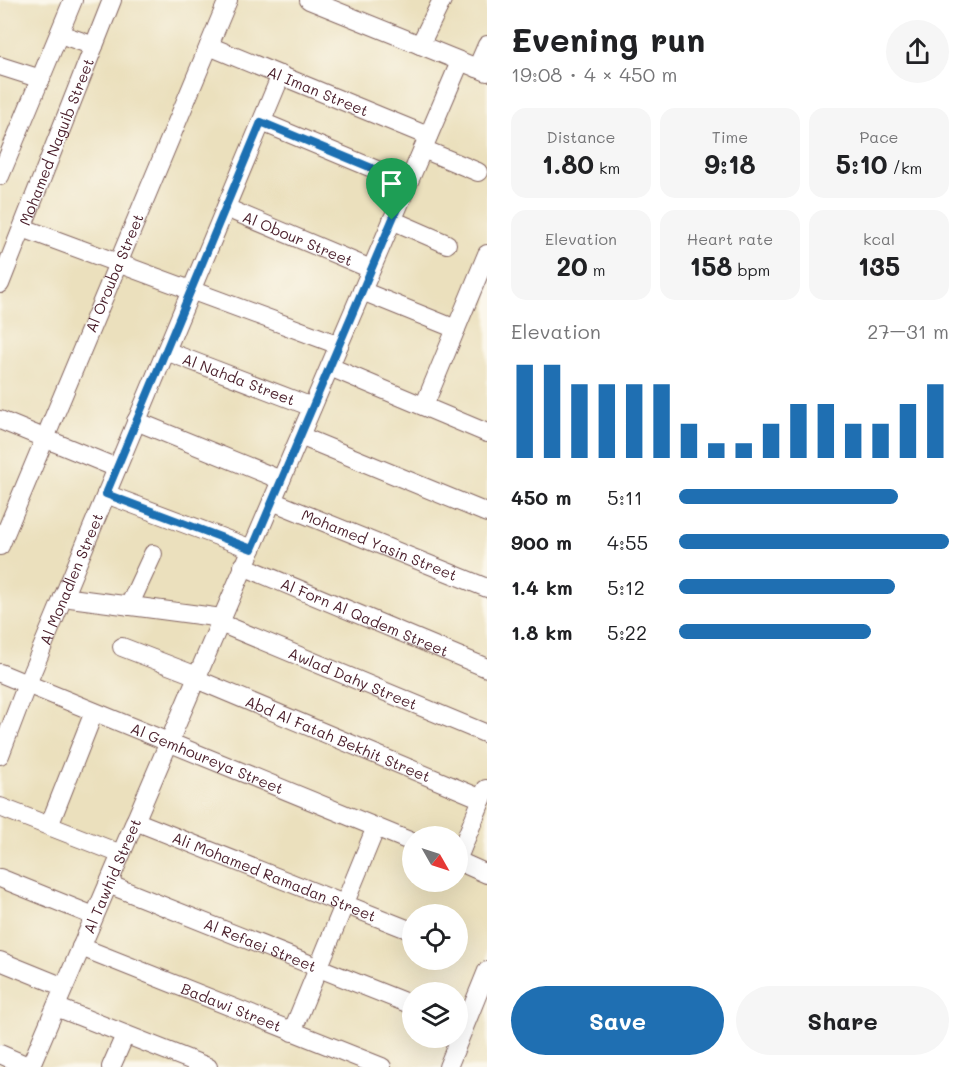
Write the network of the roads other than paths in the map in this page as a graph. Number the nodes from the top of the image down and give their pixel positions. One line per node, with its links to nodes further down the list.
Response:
1 (73, 0): 6 (street)
2 (112, 0): 10 (street, Mohamed Naguib Street)
3 (228, 0): 7 (street, Al Orouba Street)
4 (442, 0): 8 (street)
5 (316, 1): 8 (street)
6 (60, 34): 10 (street); 15 (street)
7 (209, 45): 14 (street, Al Iman Street); 26 (street, Al Orouba Street)
8 (420, 45): 11 (street)
9 (487, 45): 13 (street)
10 (94, 46): 23 (street, Mohamed Naguib Street)
11 (460, 62): 13 (street); 17 (street, Al Tawhid Street)
12 (0, 66): 15 (street)
13 (482, 70)
14 (281, 75): 16 (street, Al Monadlen Street); 17 (street, Al Iman Street)
15 (41, 79): 19 (street)
16 (261, 122): 20 (street); 21 (street, Al Monadlen Street)
17 (425, 142): 18 (street, Al Iman Street); 20 (street, Al Tawhid Street)
18 (478, 172)
19 (0, 176)
20 (408, 183): 22 (street, Al Tawhid Street)
21 (226, 208): 27 (street, Al Obour Street); 29 (street, Al Monadlen Street)
22 (392, 220): 24 (street); 27 (street, Al Tawhid Street)
23 (23, 228): 26 (street); 28 (street, Mohamed Naguib Street)
24 (447, 244)
25 (487, 254): 31 (street)
26 (119, 262): 29 (street); 41 (street, Al Orouba Street)
27 (371, 269): 30 (street, Al Tawhid Street)
28 (0, 284)
29 (191, 290): 32 (street); 33 (street, Al Monadlen Street)
30 (362, 291): 31 (street); 32 (street, Al Tawhid Street)
31 (456, 329): 35 (street)
32 (339, 345): 34 (street, Al Tawhid Street)
33 (166, 351): 36 (street, Al Nahda Street); 38 (street, Al Monadlen Street)
34 (330, 367): 35 (street); 36 (street, Al Tawhid Street)
35 (424, 406): 39 (street)
36 (312, 408): 40 (street, Al Tawhid Street)
37 (0, 420): 41 (street)
38 (136, 421): 42 (street, Al Monadlen Street); 43 (street)
39 (487, 433)
40 (300, 436): 43 (street, Al Tawhid Street); 46 (street)
41 (45, 438): 42 (street); 47 (street, Al Orouba Street)
42 (117, 468): 44 (street, Al Monadlen Street)
43 (281, 480): 45 (street, Al Tawhid Street)
44 (106, 494): 48 (street); 52 (street, Al Monadlen Street)
45 (272, 501): 48 (street, Al Tawhid Street); 51 (street, Mohamed Yasin Street)
46 (487, 513)
47 (0, 546)
48 (252, 549): 50 (street, Al Tawhid Street)
49 (153, 554): 53 (street)
50 (243, 566): 54 (street, Al Tawhid Street); 56 (street, Al Forn Al Qadem Street)
51 (487, 588)
52 (63, 597): 53 (street, Awlad Dahy Street); 59 (street, Al Monadlen Street)
53 (129, 606): 54 (street, Awlad Dahy Street)
54 (221, 621): 58 (street, Al Tawhid Street); 61 (street, Awlad Dahy Street)
55 (122, 647): 58 (street, Abd Al Fatah Bekhit Street)
56 (487, 668)
57 (0, 673): 59 (street, Al Gemhoureya Street)
58 (196, 677): 62 (street, Al Tawhid Street); 64 (street, Abd Al Fatah Bekhit Street)
59 (27, 684): 60 (street, Al Gemhoureya Street); 63 (street, Al Monadlen Street)
60 (94, 712): 62 (street, Al Gemhoureya Street); 67 (street)
61 (487, 734)
62 (169, 742): 66 (street, Al Tawhid Street); 68 (street, Al Gemhoureya Street)
63 (0, 755)
64 (485, 793): 69 (street)
65 (0, 807): 67 (street)
66 (135, 821): 71 (street, Al Tawhid Street); 76 (street, Ali Mohamed Ramadan Street)
67 (49, 826): 71 (street)
68 (376, 827): 70 (street, Al Gemhoureya Street); 76 (street)
69 (468, 835)
70 (402, 838)
71 (121, 854): 75 (street, Al Tawhid Street)
72 (468, 864): 73 (street)
73 (487, 874)
74 (0, 878): 77 (street)
75 (108, 884): 77 (street, Al Tawhid Street); 81 (street, Al Refaei Street)
76 (345, 904): 78 (street, Ali Mohamed Ramadan Street); 81 (street)
77 (94, 916): 79 (street, Al Tawhid Street)
78 (402, 928)
79 (81, 947): 83 (street, Al Tawhid Street); 86 (street, Badawi Street)
80 (0, 961): 83 (street)
81 (318, 968): 84 (street, Al Refaei Street); 86 (street)
82 (487, 971): 93 (street)
83 (64, 987): 85 (street, Al Tawhid Street)
84 (402, 1001)
85 (56, 1007): 87 (street); 90 (street, Al Tawhid Street)
86 (292, 1032): 92 (street, Badawi Street)
87 (125, 1035): 89 (street); 91 (street)
88 (0, 1054): 90 (street)
89 (196, 1065)
90 (30, 1067)
91 (111, 1067)
92 (381, 1067)
93 (448, 1067)

